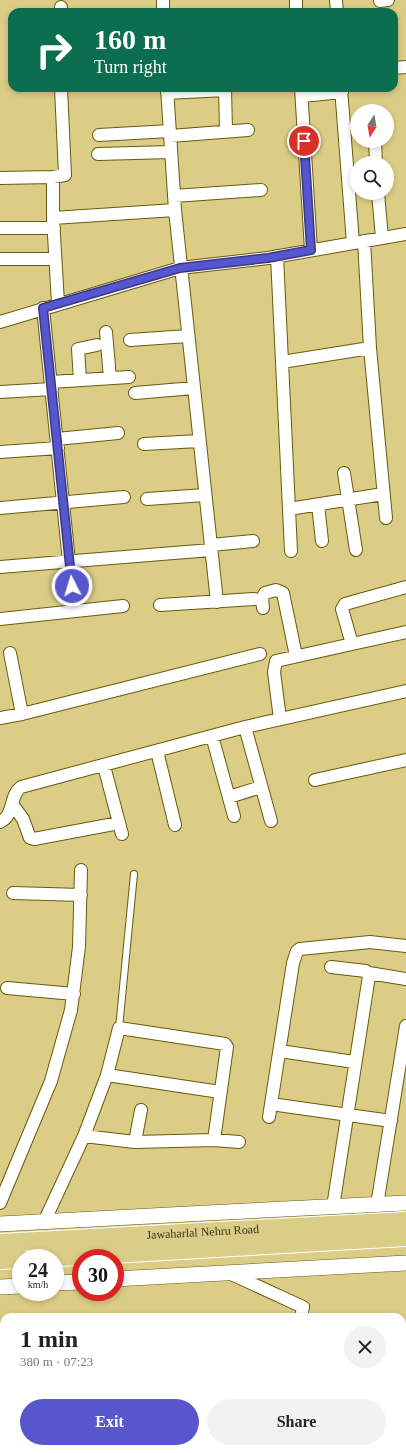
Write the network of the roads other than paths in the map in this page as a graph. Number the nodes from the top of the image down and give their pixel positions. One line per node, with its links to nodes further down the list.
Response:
1 (162, 0): 2 (street)
2 (172, 0)
3 (61, 92): 14 (street)
4 (167, 92): 10 (street)
5 (225, 92): 9 (street)
6 (301, 92): 25 (street)
7 (342, 92): 24 (street)
8 (248, 130): 9 (street)
9 (226, 131): 10 (street)
10 (170, 133): 11 (street); 12 (street)
11 (99, 135)
12 (171, 152): 13 (street); 17 (street)
13 (98, 154)
14 (54, 177): 15 (street); 20 (street)
15 (0, 178)
16 (261, 190): 17 (street)
17 (174, 196): 19 (street)
18 (379, 200): 23 (street)
19 (175, 210): 20 (street); 29 (street)
20 (53, 223): 21 (street); 28 (street)
21 (0, 228)
22 (406, 234): 23 (street)
23 (382, 238): 24 (street)
24 (359, 242): 25 (street); 37 (street)
25 (311, 250): 26 (street)
26 (277, 256): 29 (street); 38 (street)
27 (0, 259): 28 (street)
28 (55, 259): 30 (street)
29 (180, 268): 30 (street); 34 (street)
30 (58, 303): 31 (street)
31 (43, 308): 32 (street); 42 (street)
32 (0, 322)
33 (106, 332): 40 (street)
34 (188, 336): 35 (street); 43 (street)
35 (130, 340)
36 (97, 345): 41 (street)
37 (370, 348): 38 (street); 52 (street)
38 (282, 362): 60 (street)
39 (129, 377): 40 (street)
40 (110, 378): 41 (street)
41 (80, 380): 42 (street)
42 (52, 385): 44 (street); 48 (street)
43 (194, 388): 45 (street); 47 (street)
44 (0, 392)
45 (136, 393)
46 (118, 433): 48 (street)
47 (199, 441): 49 (street); 53 (street)
48 (58, 444): 50 (street); 57 (street)
49 (144, 444)
50 (0, 452)
51 (344, 472): 56 (street)
52 (383, 494): 56 (street); 61 (street)
53 (205, 495): 55 (street); 64 (street)
54 (124, 497): 57 (street)
55 (147, 499)
56 (348, 500): 58 (street); 65 (street)
57 (64, 502): 59 (street); 67 (street)
58 (318, 505): 60 (street); 63 (street)
59 (0, 508)
60 (289, 510): 66 (street)
61 (386, 518)
62 (253, 541): 64 (street)
63 (322, 541)
64 (211, 548): 67 (street); 71 (street)
65 (356, 550)
66 (291, 551)
67 (69, 562): 68 (street); 75 (street)
68 (0, 567)
69 (406, 587): 78 (street)
70 (254, 599): 71 (street)
71 (217, 602): 72 (street)
72 (160, 605)
73 (123, 606): 75 (street)
74 (263, 608): 81 (street)
75 (74, 610): 76 (street)
76 (0, 619)
77 (406, 632): 78 (street)
78 (352, 644): 81 (street)
79 (10, 653): 83 (street)
80 (260, 654): 83 (street)
81 (296, 656): 85 (street)
82 (406, 691): 85 (street)
83 (22, 714): 84 (street)
84 (0, 718)
85 (280, 719): 86 (street)
86 (245, 727): 87 (street); 92 (street)
87 (212, 736): 88 (street); 93 (street)
88 (157, 751): 90 (street); 98 (street)
89 (406, 760): 91 (street)
90 (104, 766): 94 (street); 94 (street)
91 (315, 780)
92 (261, 787): 93 (street); 96 (street)
93 (229, 796): 95 (street)
94 (12, 804): 97 (street)
95 (234, 816)
96 (270, 821)
97 (0, 822)
98 (175, 825)
99 (81, 870): 102 (street)
100 (134, 874): 110 (lane)
101 (13, 893): 102 (street)
102 (81, 895): 108 (street)
103 (406, 946): 111 (street)
104 (331, 967): 105 (street)
105 (369, 973): 106 (street); 112 (street)
106 (406, 979)
107 (7, 988): 108 (street)
108 (74, 994): 124 (street)
109 (406, 1026): 119 (street)
110 (119, 1028): 113 (street); 114 (street)
111 (280, 1051): 112 (street); 115 (street)
112 (354, 1062): 117 (street)
113 (107, 1075): 114 (street); 120 (street)
114 (220, 1092): 121 (street)
115 (272, 1104): 117 (street); 118 (street)
116 (141, 1110): 122 (street)
117 (346, 1115): 119 (street); 127 (street)
118 (269, 1117)
119 (391, 1121): 126 (street)
120 (84, 1136): 122 (street); 129 (street)
121 (214, 1140): 122 (street); 123 (street)
122 (135, 1142)
123 (239, 1142)
124 (0, 1203)
125 (406, 1204): 126 (street)
126 (377, 1205): 127 (street)
127 (333, 1207): 129 (street)
128 (406, 1221): 132 (main road, Jawaharlal Nehru Road)
129 (44, 1222): 130 (street)
130 (0, 1224)
131 (406, 1237): 133 (main road, Jawaharlal Nehru Road)
132 (0, 1243)
133 (64, 1257)
134 (12, 1259): 135 (main road)
135 (0, 1260)
136 (406, 1263): 137 (street)
137 (228, 1272): 138 (street); 141 (street)
138 (124, 1278)
139 (12, 1286): 140 (street)
140 (0, 1287)
141 (302, 1313)

